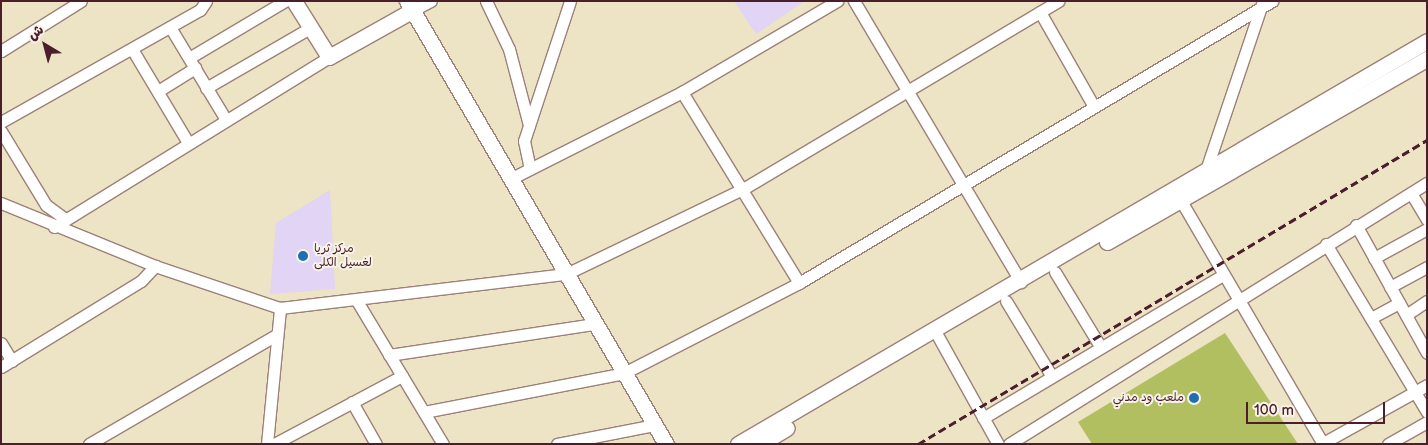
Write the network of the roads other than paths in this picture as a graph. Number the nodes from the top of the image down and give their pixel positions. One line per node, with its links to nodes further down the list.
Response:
1 (81, 1): 19 (street)
2 (206, 1): 15 (street)
3 (285, 1): 22 (street)
4 (294, 1): 16 (main road)
5 (431, 1): 13 (street)
6 (486, 1): 30 (street)
7 (570, 1): 30 (street)
8 (836, 1): 26 (street)
9 (854, 1): 24 (street)
10 (1058, 1): 14 (street)
11 (1272, 1): 12 (street)
12 (1262, 4): 27 (street); 35 (street)
13 (410, 6): 20 (main road); 34 (main road)
14 (1040, 12): 24 (street); 27 (street)
15 (170, 27): 18 (street); 22 (street)
16 (310, 28): 20 (main road); 23 (street)
17 (1427, 41): 35 (main road)
18 (132, 49): 25 (street); 29 (street)
19 (1, 51)
20 (329, 57): 28 (street)
21 (1427, 59): 35 (main road)
22 (192, 63): 23 (street); 25 (street)
23 (206, 88): 28 (street)
24 (909, 89): 36 (street); 38 (street)
25 (158, 91): 32 (street)
26 (682, 92): 33 (street); 38 (street)
27 (1093, 105): 36 (street)
28 (225, 118): 32 (street)
29 (1, 122)
30 (529, 125): 33 (street)
31 (1, 130): 42 (street)
32 (187, 142): 42 (street)
33 (530, 169): 34 (street)
34 (510, 178): 52 (main road)
35 (1206, 181): 40 (main road)
36 (965, 183): 54 (street); 55 (street)
37 (1427, 183): 39 (street)
38 (743, 189): 52 (street); 55 (street)
39 (1410, 193): 43 (street); 45 (street)
40 (1178, 196): 51 (main road); 53 (street); 54 (main road)
41 (1, 203): 44 (street)
42 (65, 219): 44 (street)
43 (1427, 220)
44 (54, 226): 49 (street)
45 (1356, 226): 47 (street); 48 (street)
46 (1427, 229): 48 (street)
47 (1326, 244): 60 (street); 64 (street)
48 (1374, 258): 56 (street)
49 (155, 266): 62 (street); 72 (street)
50 (1427, 266): 56 (street)
51 (1055, 272): 58 (main road); 70 (street)
52 (566, 274): 57 (street); 65 (main road)
53 (1223, 275): 60 (street); 70 (street)
54 (1021, 282): 67 (main road)
55 (799, 283): 74 (street)
56 (1390, 287): 61 (street)
57 (357, 301): 62 (street); 71 (street)
58 (1006, 301): 67 (main road); 75 (street)
59 (1427, 302): 63 (street)
60 (1239, 303): 85 (street); 96 (street)
61 (1399, 303): 63 (street); 64 (street)
62 (280, 308): 66 (street)
63 (1406, 315): 69 (street)
64 (1371, 318): 78 (street)
65 (595, 324): 71 (street); 74 (main road)
66 (276, 335): 86 (street); 87 (street)
67 (937, 335): 82 (street); 93 (main road); 94 (main road)
68 (1, 343): 72 (street)
69 (1425, 345)
70 (1100, 346): 75 (street)
71 (389, 355): 76 (street)
72 (12, 361): 73 (street)
73 (1, 367)
74 (624, 373): 80 (street); 84 (main road)
75 (1051, 374): 82 (street)
76 (402, 376): 79 (street); 80 (street)
77 (1427, 386): 78 (street)
78 (1415, 392): 81 (street); 85 (street)
79 (352, 402): 88 (street); 89 (street)
80 (424, 412): 90 (street)
81 (1427, 412)
82 (983, 418): 95 (street)
83 (1427, 422): 97 (street)
84 (655, 424): 91 (street); 92 (main road)
85 (1323, 443)
86 (89, 444)
87 (267, 444)
88 (274, 444)
89 (376, 444)
90 (443, 444)
91 (557, 444)
92 (666, 444)
93 (738, 444)
94 (760, 444)
95 (998, 444)
96 (1009, 444)
97 (1388, 444)

